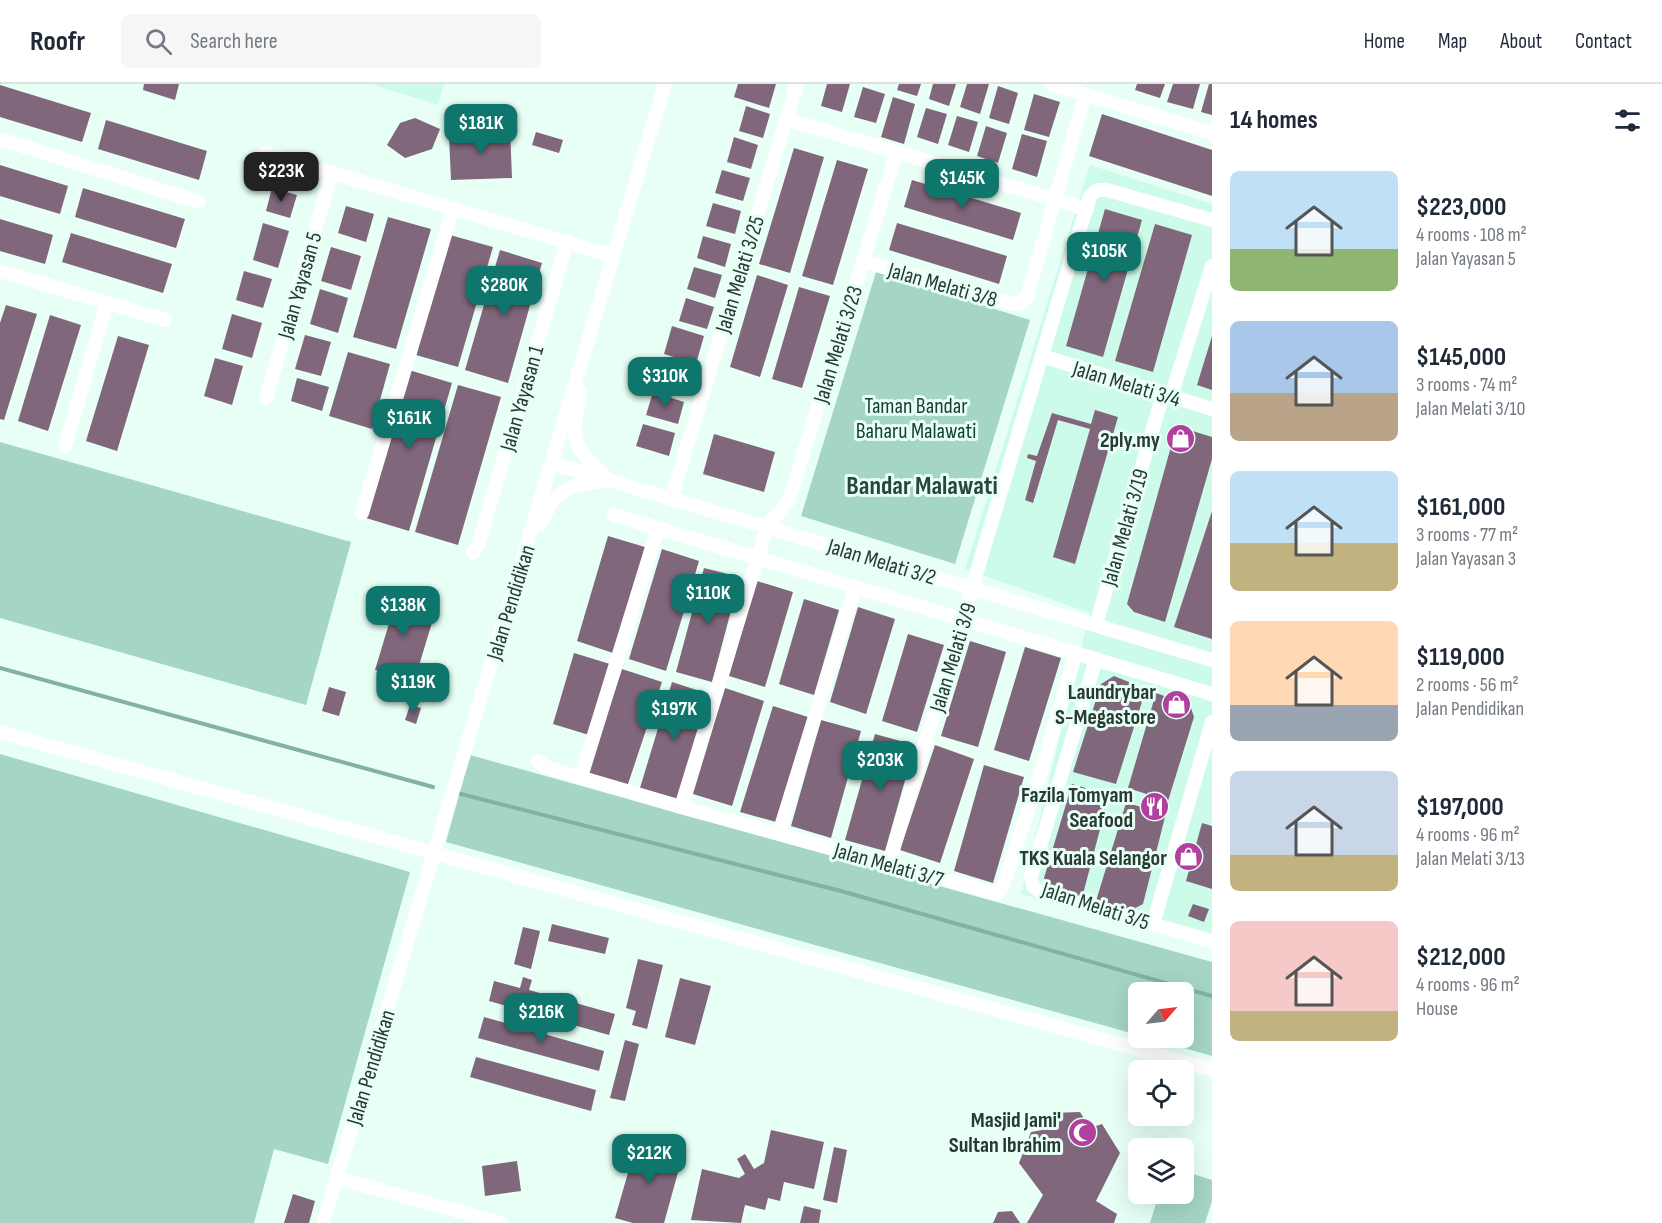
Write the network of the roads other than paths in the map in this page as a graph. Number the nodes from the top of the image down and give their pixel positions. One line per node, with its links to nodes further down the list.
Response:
1 (665, 84): 17 (street, Jalan Pendidikan)
2 (797, 84): 5 (street, Jalan Melati 3/25)
3 (1051, 84): 4 (street)
4 (1085, 95): 6 (street); 11 (street, Jalan Melati 3/8)
5 (786, 119): 9 (street); 31 (street, Jalan Melati 3/25)
6 (1212, 133)
7 (0, 139): 12 (street)
8 (265, 153): 10 (street)
9 (896, 154): 11 (street); 18 (street, Jalan Melati 3/23)
10 (332, 172): 13 (street); 26 (street, Jalan Yayasan 5)
11 (1054, 200): 14 (street); 18 (street, Jalan Melati 3/8)
12 (199, 202)
13 (453, 208): 16 (street); 32 (street)
14 (1086, 209): 15 (street); 24 (street, Jalan Melati 3/9)
15 (1212, 220)
16 (567, 242): 17 (street); 36 (street, Jalan Yayasan 1)
17 (614, 256): 23 (street, Jalan Pendidikan)
18 (863, 261): 34 (street, Jalan Melati 3/23)
19 (1212, 266): 25 (street, Jalan Melati 3/19)
20 (0, 271): 21 (street)
21 (107, 303): 22 (street); 28 (street)
22 (165, 320)
23 (584, 354): 29 (street, Jalan Pendidikan); 30 (street)
24 (1042, 356): 25 (street, Jalan Melati 3/4); 40 (street, Jalan Melati 3/9)
25 (1167, 395): 27 (street, Jalan Melati 3/4); 42 (street, Jalan Melati 3/19)
26 (266, 398)
27 (1212, 409)
28 (65, 446)
29 (551, 463): 30 (street, Jalan Melati 3/2); 38 (street, Jalan Pendidikan)
30 (609, 480): 31 (street, Jalan Melati 3/2); 38 (street)
31 (671, 499): 34 (street, Jalan Melati 3/2)
32 (362, 513)
33 (614, 514): 35 (street)
34 (767, 527): 37 (street); 40 (street, Jalan Melati 3/2)
35 (658, 528): 37 (street); 50 (street)
36 (473, 552)
37 (757, 558): 39 (street); 51 (street)
38 (522, 561): 53 (street, Jalan Pendidikan)
39 (855, 587): 41 (street); 52 (street)
40 (972, 588): 41 (street, Jalan Melati 3/9); 42 (street, Jalan Melati 3/2)
41 (964, 619): 43 (street); 54 (street, Jalan Melati 3/9)
42 (1096, 625): 45 (street, Jalan Melati 3/2)
43 (1076, 653): 44 (street); 54 (street, Jalan Melati 3/7)
44 (1096, 659): 46 (street); 55 (street, Jalan Melati 3/5)
45 (1212, 660)
46 (1212, 694)
47 (1212, 722): 55 (street)
48 (0, 732): 53 (street)
49 (538, 761): 50 (street, Jalan Melati 3/7)
50 (581, 777): 51 (street, Jalan Melati 3/7)
51 (681, 807): 52 (street, Jalan Melati 3/7)
52 (779, 833): 54 (street, Jalan Melati 3/7)
53 (434, 852): 57 (street); 58 (street, Jalan Pendidikan)
54 (889, 863)
55 (1153, 924): 56 (street, Jalan Melati 3/5)
56 (1212, 941)
57 (1212, 1070)
58 (336, 1178): 59 (street, Jalan Pendidikan); 60 (street)
59 (323, 1223)
60 (501, 1223)

